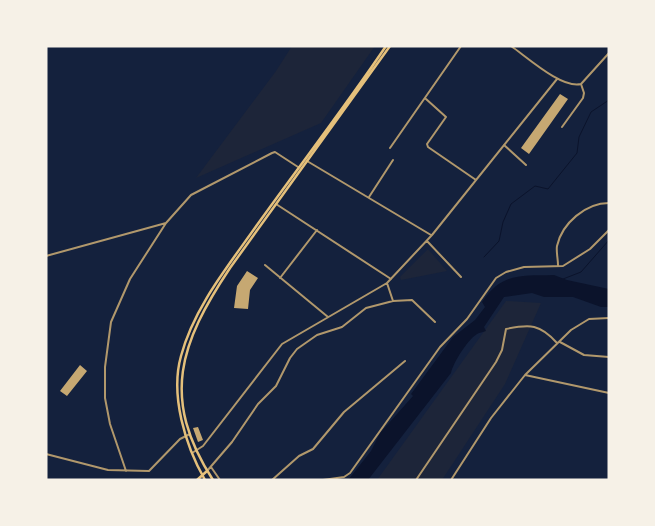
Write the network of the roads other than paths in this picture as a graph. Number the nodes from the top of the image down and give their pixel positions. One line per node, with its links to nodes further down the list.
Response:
1 (388, 46): 12 (main road); 14 (main road)
2 (461, 46): 7 (street)
3 (511, 46): 5 (street)
4 (609, 53): 6 (street)
5 (557, 78): 6 (street); 9 (street)
6 (581, 84): 8 (street)
7 (426, 99): 10 (street); 15 (street)
8 (562, 127)
9 (504, 145): 13 (street); 15 (street)
10 (390, 148)
11 (393, 160): 16 (street)
12 (307, 161): 16 (street); 18 (main road)
13 (526, 165)
14 (298, 168): 19 (street); 40 (main road)
15 (476, 180): 22 (street)
16 (369, 197): 22 (street)
17 (609, 203): 26 (street)
18 (276, 204): 20 (street); 40 (main road)
19 (166, 223): 24 (street); 45 (street)
20 (317, 230): 28 (street); 29 (street)
21 (609, 230): 26 (street)
22 (432, 235): 23 (street)
23 (427, 241): 27 (street); 29 (street)
24 (46, 256)
25 (265, 265): 28 (street)
26 (558, 265): 53 (street)
27 (461, 277)
28 (280, 278): 32 (street)
29 (391, 279): 30 (street)
30 (387, 283): 31 (street); 32 (street)
31 (393, 301): 34 (street); 44 (street)
32 (328, 317): 41 (street)
33 (609, 318): 35 (street)
34 (435, 322)
35 (558, 342): 36 (street); 38 (street); 54 (street)
36 (609, 357)
37 (405, 361): 52 (street)
38 (525, 375): 39 (street); 55 (street)
39 (609, 393)
40 (188, 435): 41 (main road); 42 (main road); 45 (street)
41 (196, 451): 42 (street); 46 (main road)
42 (192, 453): 47 (main road)
43 (46, 454): 45 (street)
44 (211, 467): 46 (street); 51 (street)
45 (126, 471)
46 (207, 471): 47 (main road); 50 (main road)
47 (202, 475): 48 (main road); 49 (main road)
48 (197, 480)
49 (205, 480)
50 (213, 480)
51 (220, 480)
52 (272, 480)
53 (324, 480)
54 (416, 480)
55 (452, 480)

